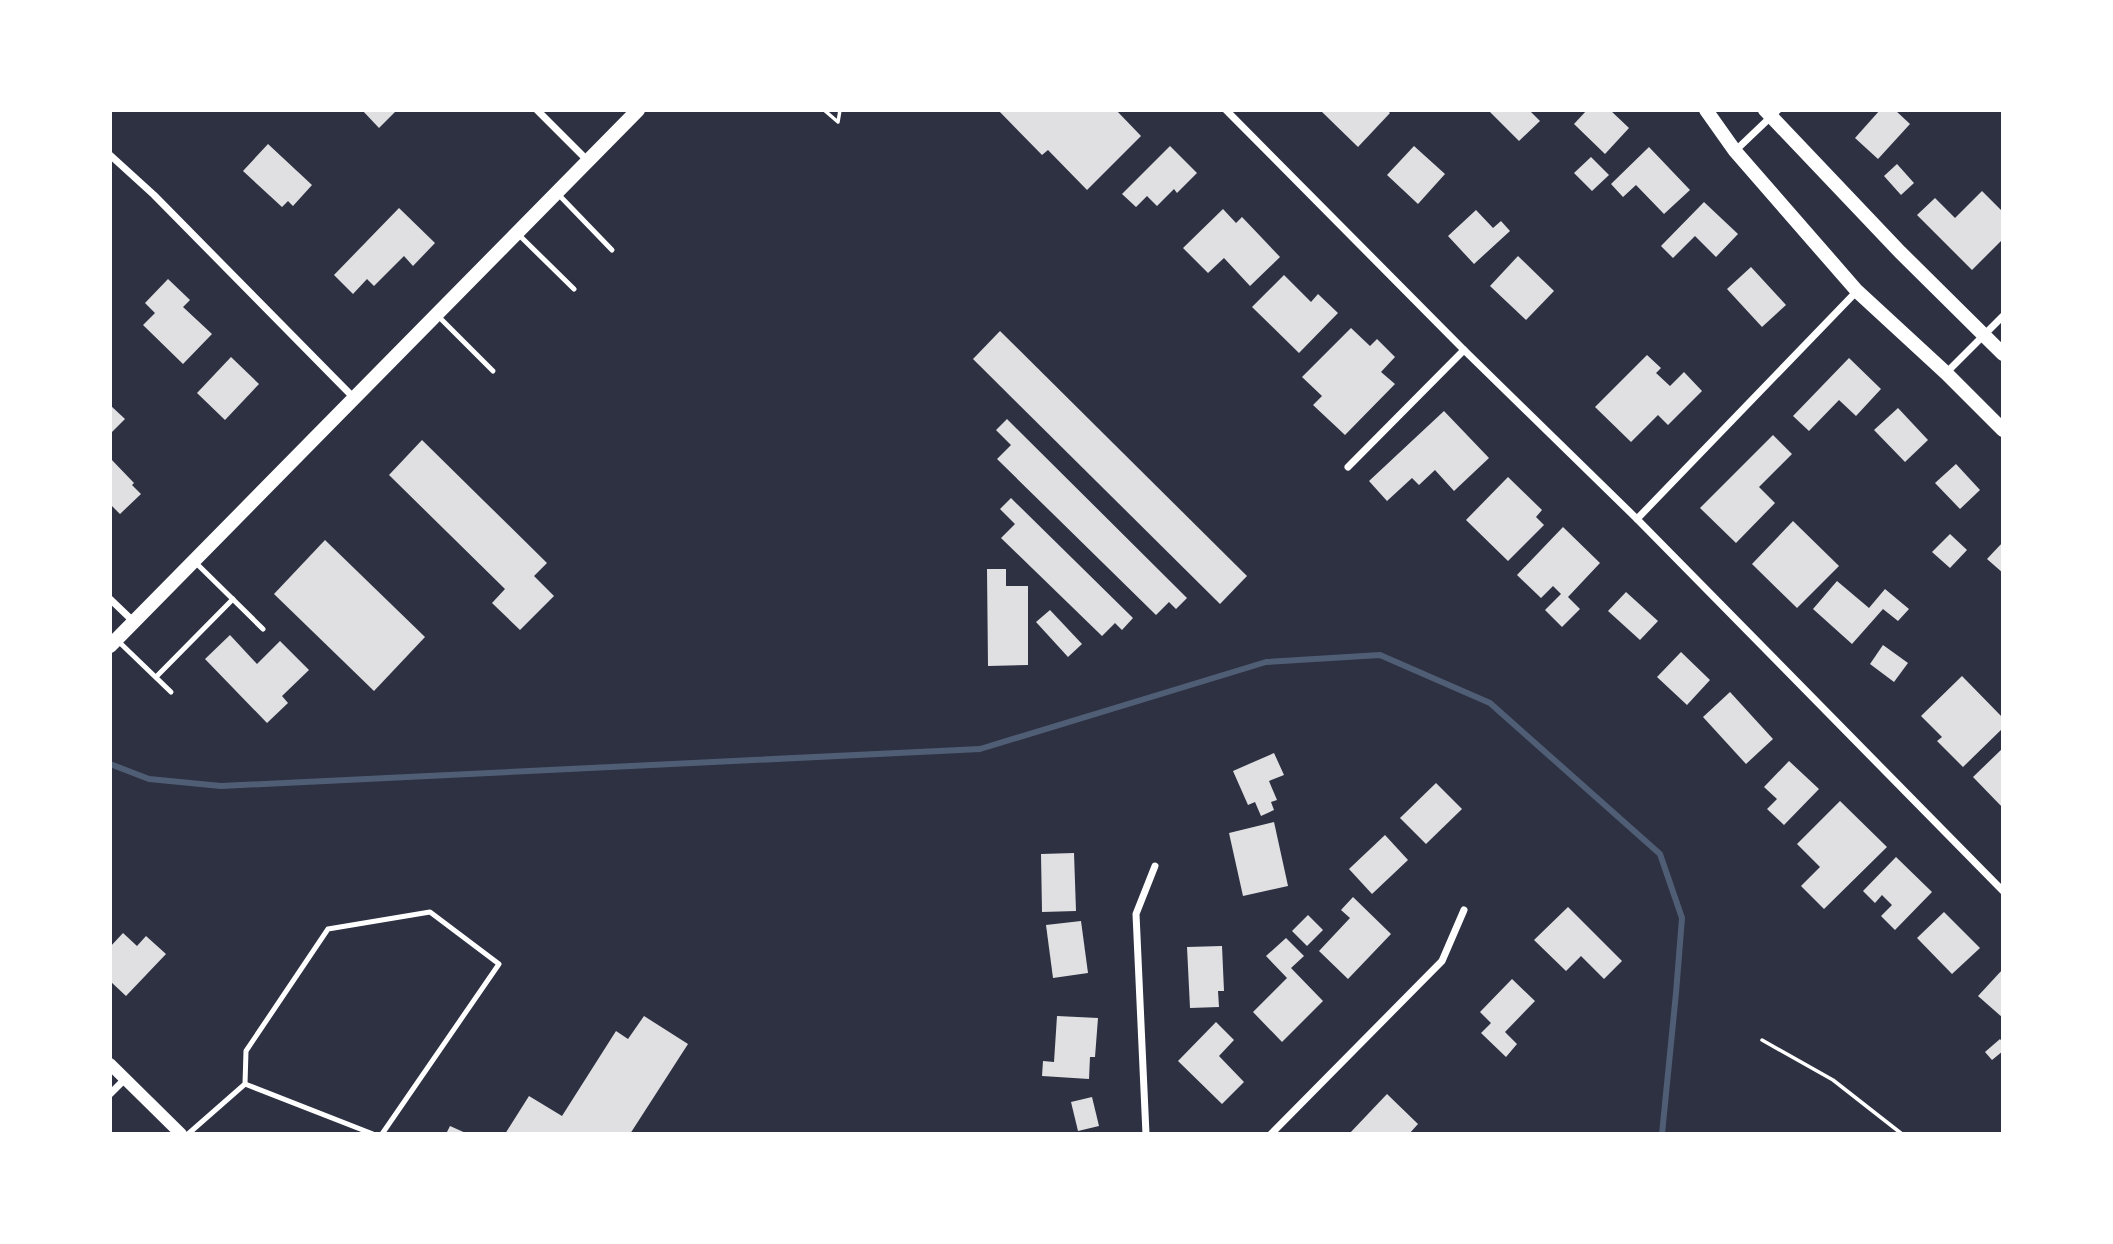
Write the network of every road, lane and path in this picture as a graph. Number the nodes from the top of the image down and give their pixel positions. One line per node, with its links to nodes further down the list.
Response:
1 (537, 110): 10 (street)
2 (638, 110): 10 (main road)
3 (824, 110): 4 (path)
4 (840, 110)
5 (1227, 110): 19 (street)
6 (1706, 110): 8 (main road)
7 (1771, 113): 8 (street); 18 (main road)
8 (1735, 151): 15 (main road)
9 (110, 155): 23 (street)
10 (588, 160): 11 (main road)
11 (556, 193): 12 (main road); 13 (lane)
12 (517, 233): 14 (lane); 16 (main road)
13 (612, 250)
14 (574, 289)
15 (1857, 291): 22 (main road); 26 (street)
16 (437, 315): 21 (lane); 23 (main road)
17 (2003, 316): 18 (street)
18 (1984, 335): 20 (main road); 22 (street)
19 (1464, 350): 25 (street); 26 (street)
20 (2003, 354)
21 (493, 371)
22 (1947, 373): 24 (main road)
23 (355, 398): 27 (main road)
24 (2003, 430)
25 (1348, 467)
26 (1637, 519): 36 (street)
27 (194, 561): 28 (lane); 30 (main road)
28 (233, 599): 31 (lane); 33 (lane)
29 (110, 600): 30 (street)
30 (134, 622): 32 (main road)
31 (263, 629)
32 (113, 643): 33 (lane)
33 (156, 677): 34 (lane)
34 (172, 692)
35 (1155, 866): 47 (street)
36 (2003, 891)
37 (1464, 910): 48 (street)
38 (1762, 1040): 49 (path)
39 (110, 1064): 40 (street)
40 (125, 1079): 42 (street); 43 (street)
41 (245, 1084): 44 (lane); 45 (lane); 46 (lane)
42 (110, 1094)
43 (181, 1134)
44 (188, 1134)
45 (373, 1134)
46 (382, 1134)
47 (1146, 1134)
48 (1271, 1134)
49 (1902, 1134)

